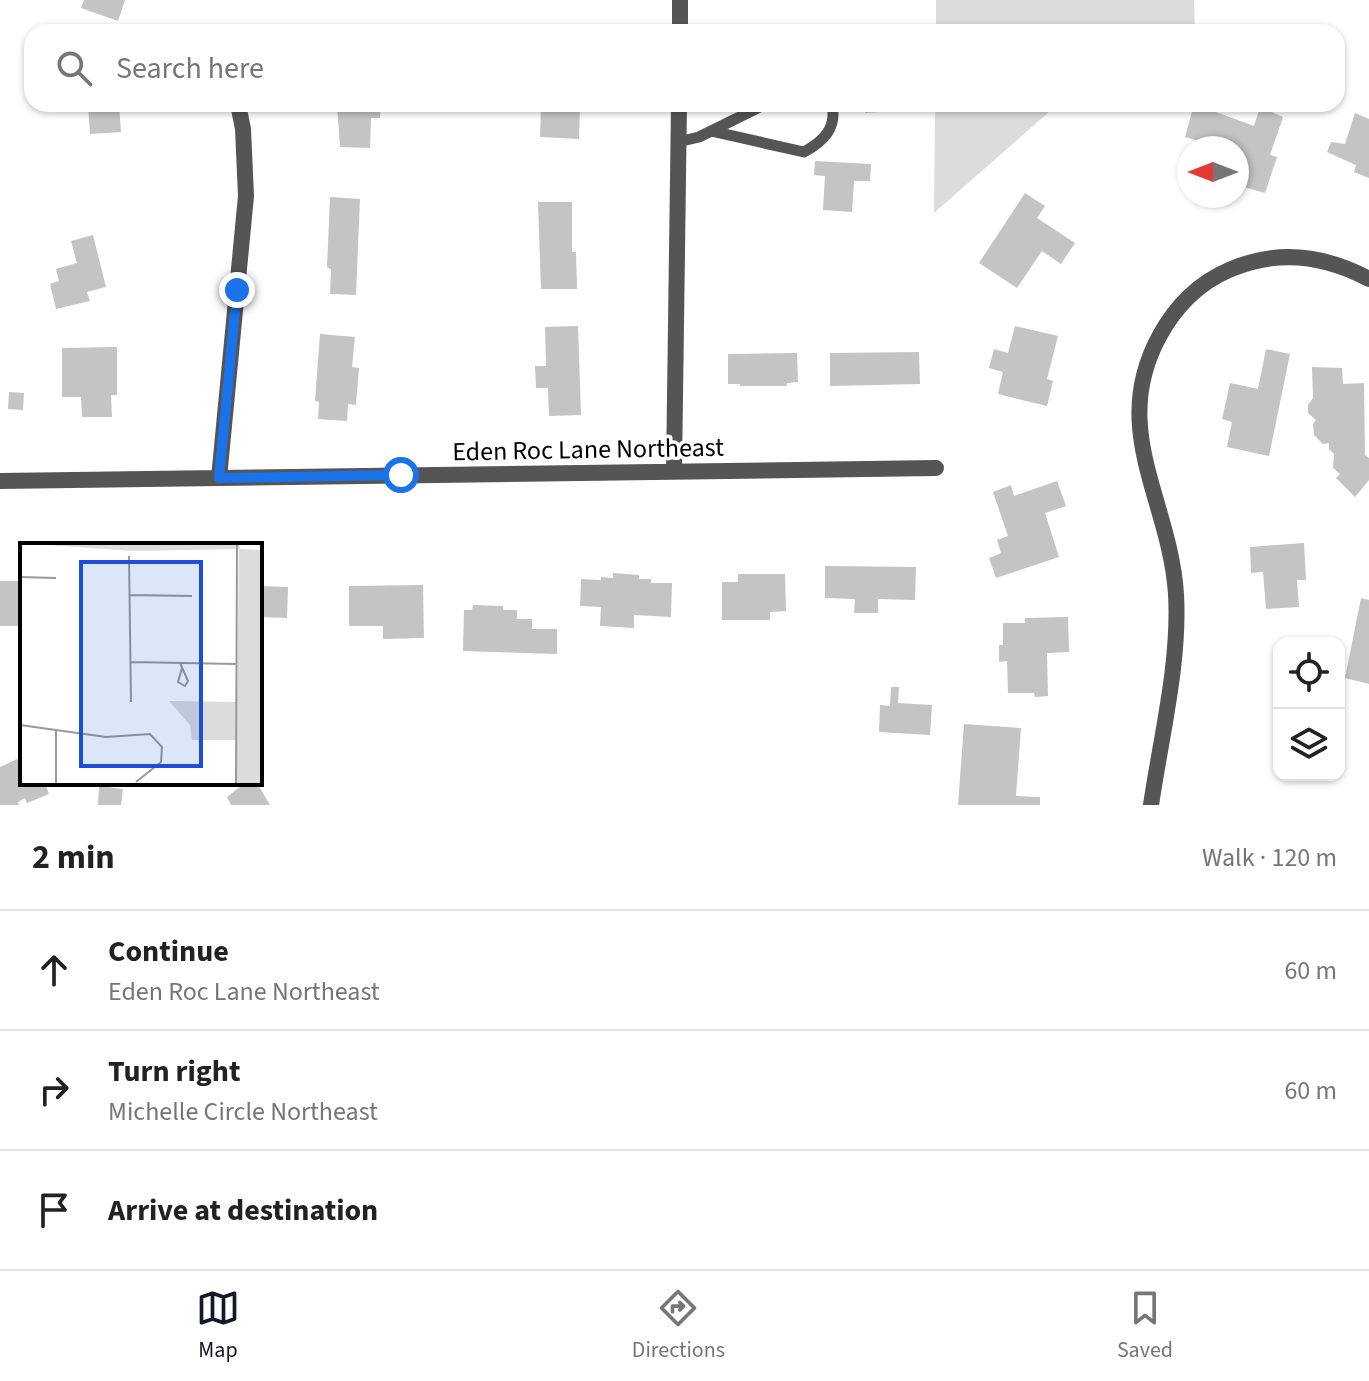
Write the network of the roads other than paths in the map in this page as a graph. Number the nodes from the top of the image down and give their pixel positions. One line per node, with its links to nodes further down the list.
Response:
1 (680, 0): 2 (street)
2 (680, 24)
3 (240, 112): 12 (street)
4 (679, 112): 8 (street)
5 (750, 112): 7 (lane)
6 (833, 112): 7 (lane)
7 (711, 131): 8 (lane)
8 (678, 142): 11 (street)
9 (1369, 279): 14 (street)
10 (936, 468): 11 (street, Eden Roc Lane Northeast)
11 (674, 471): 12 (street, Eden Roc Lane Northeast)
12 (219, 478): 13 (street, Eden Roc Lane Northeast)
13 (0, 481)
14 (1151, 805)

